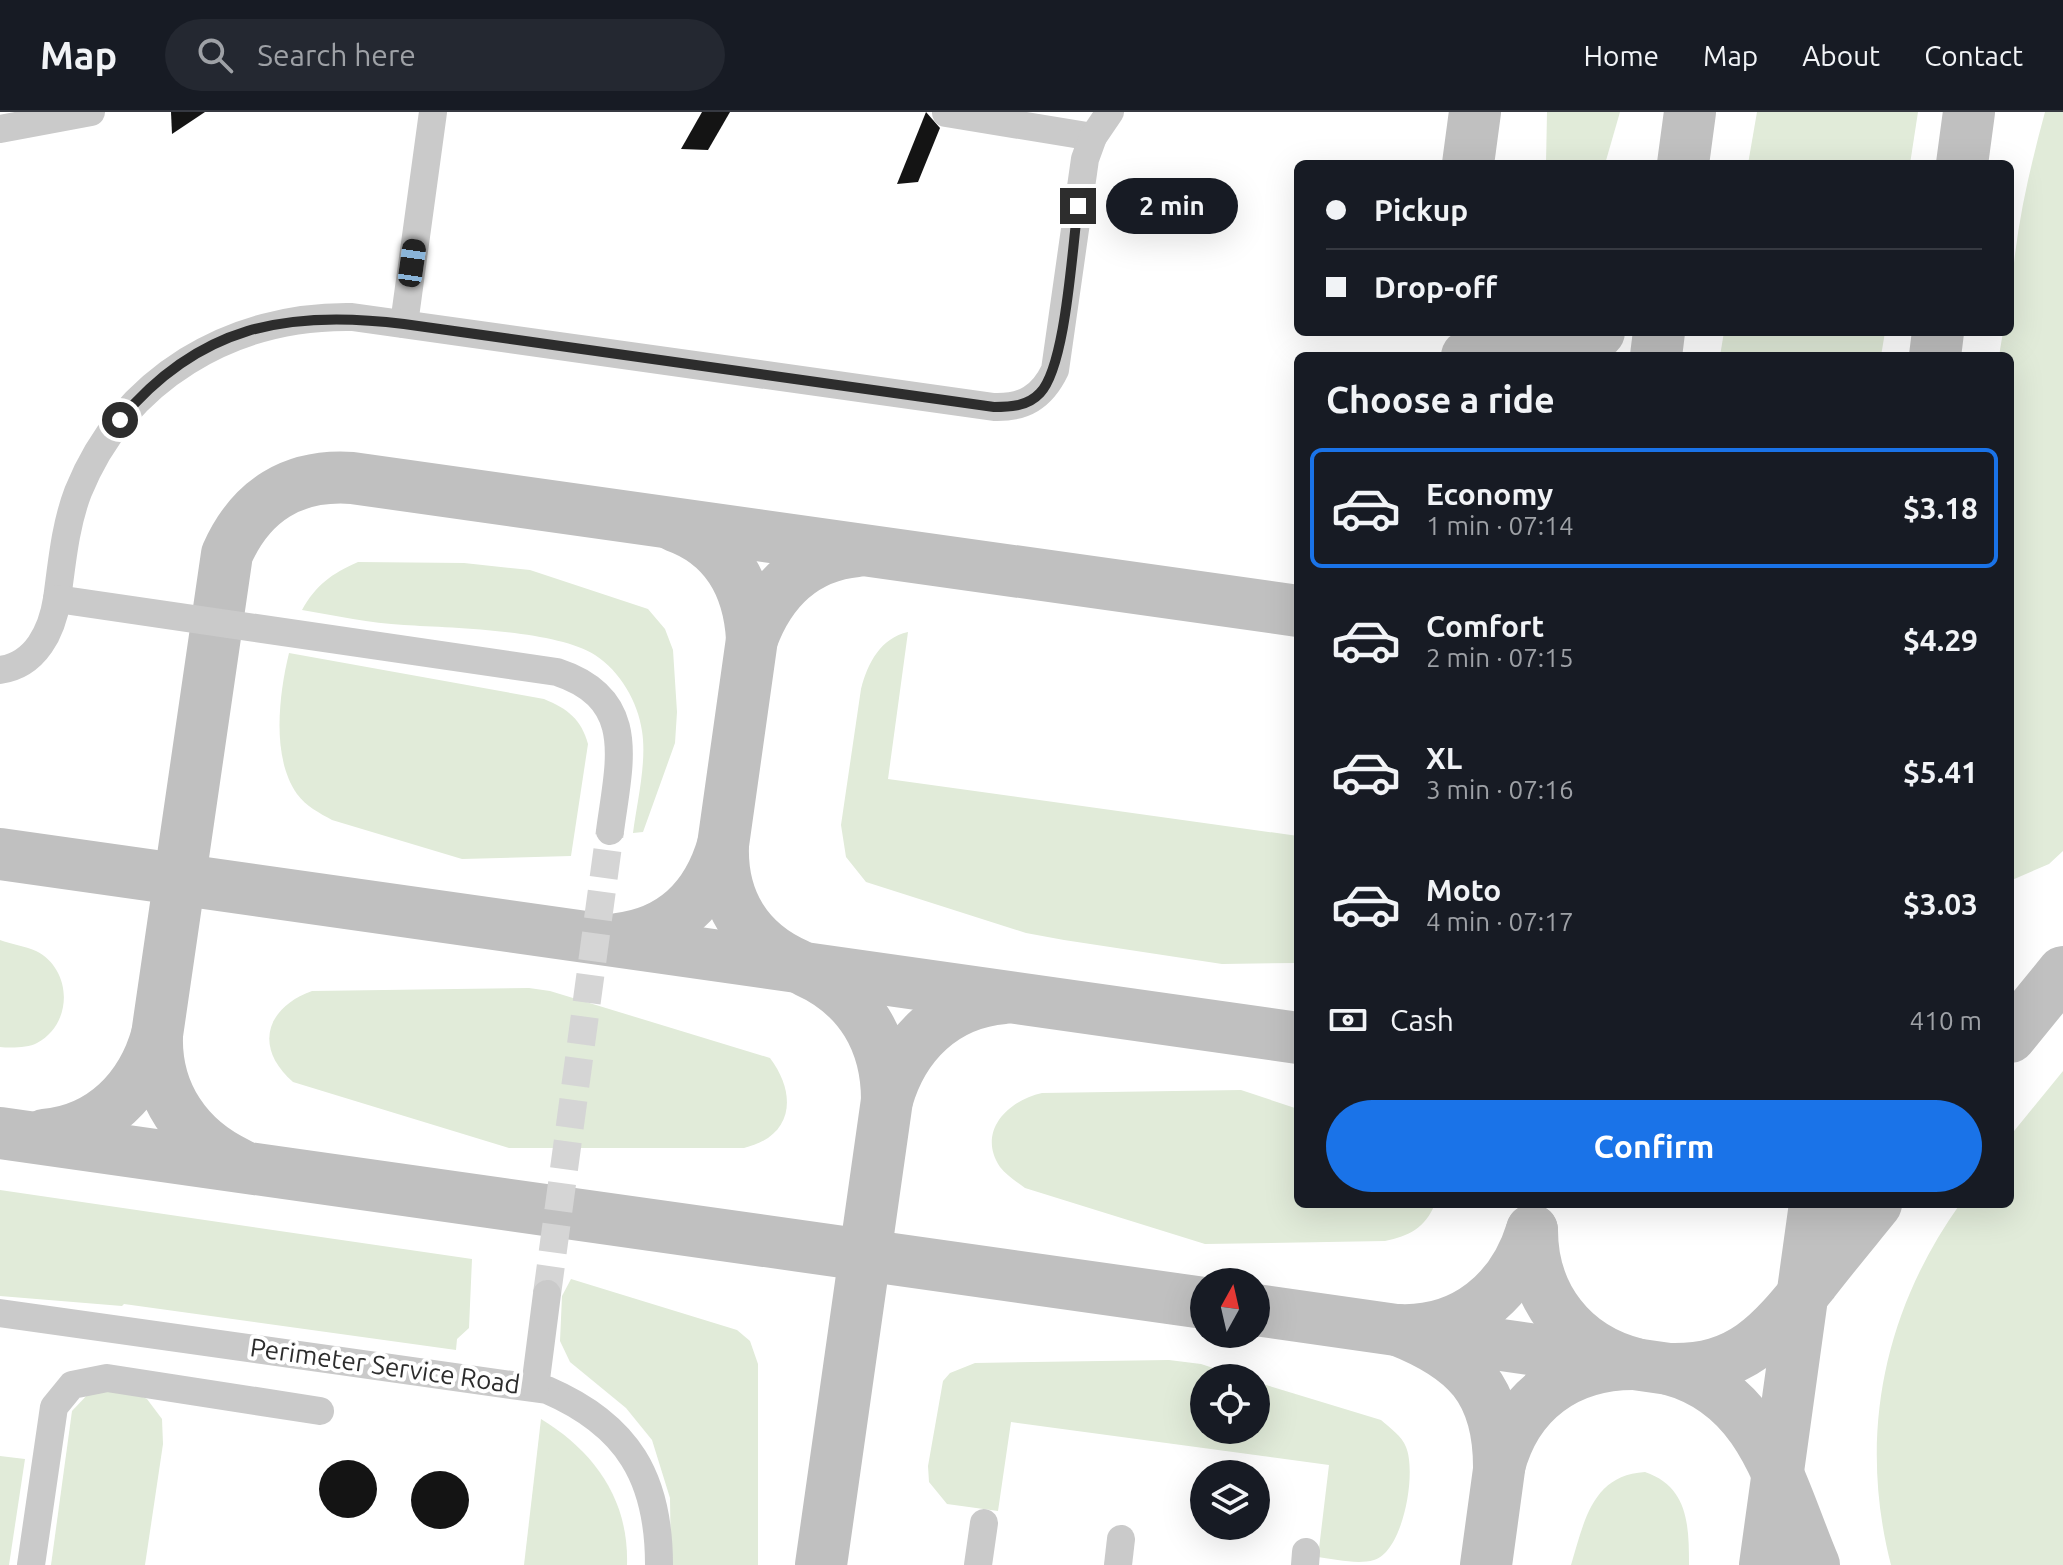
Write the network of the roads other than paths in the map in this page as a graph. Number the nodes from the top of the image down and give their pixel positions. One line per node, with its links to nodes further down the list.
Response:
1 (89, 112): 5 (street)
2 (433, 112): 7 (street)
3 (1110, 112): 6 (street)
4 (946, 113): 6 (street)
5 (16, 122)
6 (1093, 137): 7 (street)
7 (404, 324): 8 (street)
8 (57, 599): 9 (street); 10 (street)
9 (0, 670)
10 (610, 831)
11 (547, 1294): 13 (street)
12 (0, 1313): 13 (street, Perimeter Service Road)
13 (535, 1387): 17 (street, Perimeter Service Road)
14 (320, 1411): 16 (street)
15 (984, 1523): 18 (street)
16 (31, 1565)
17 (659, 1565)
18 (978, 1565)

